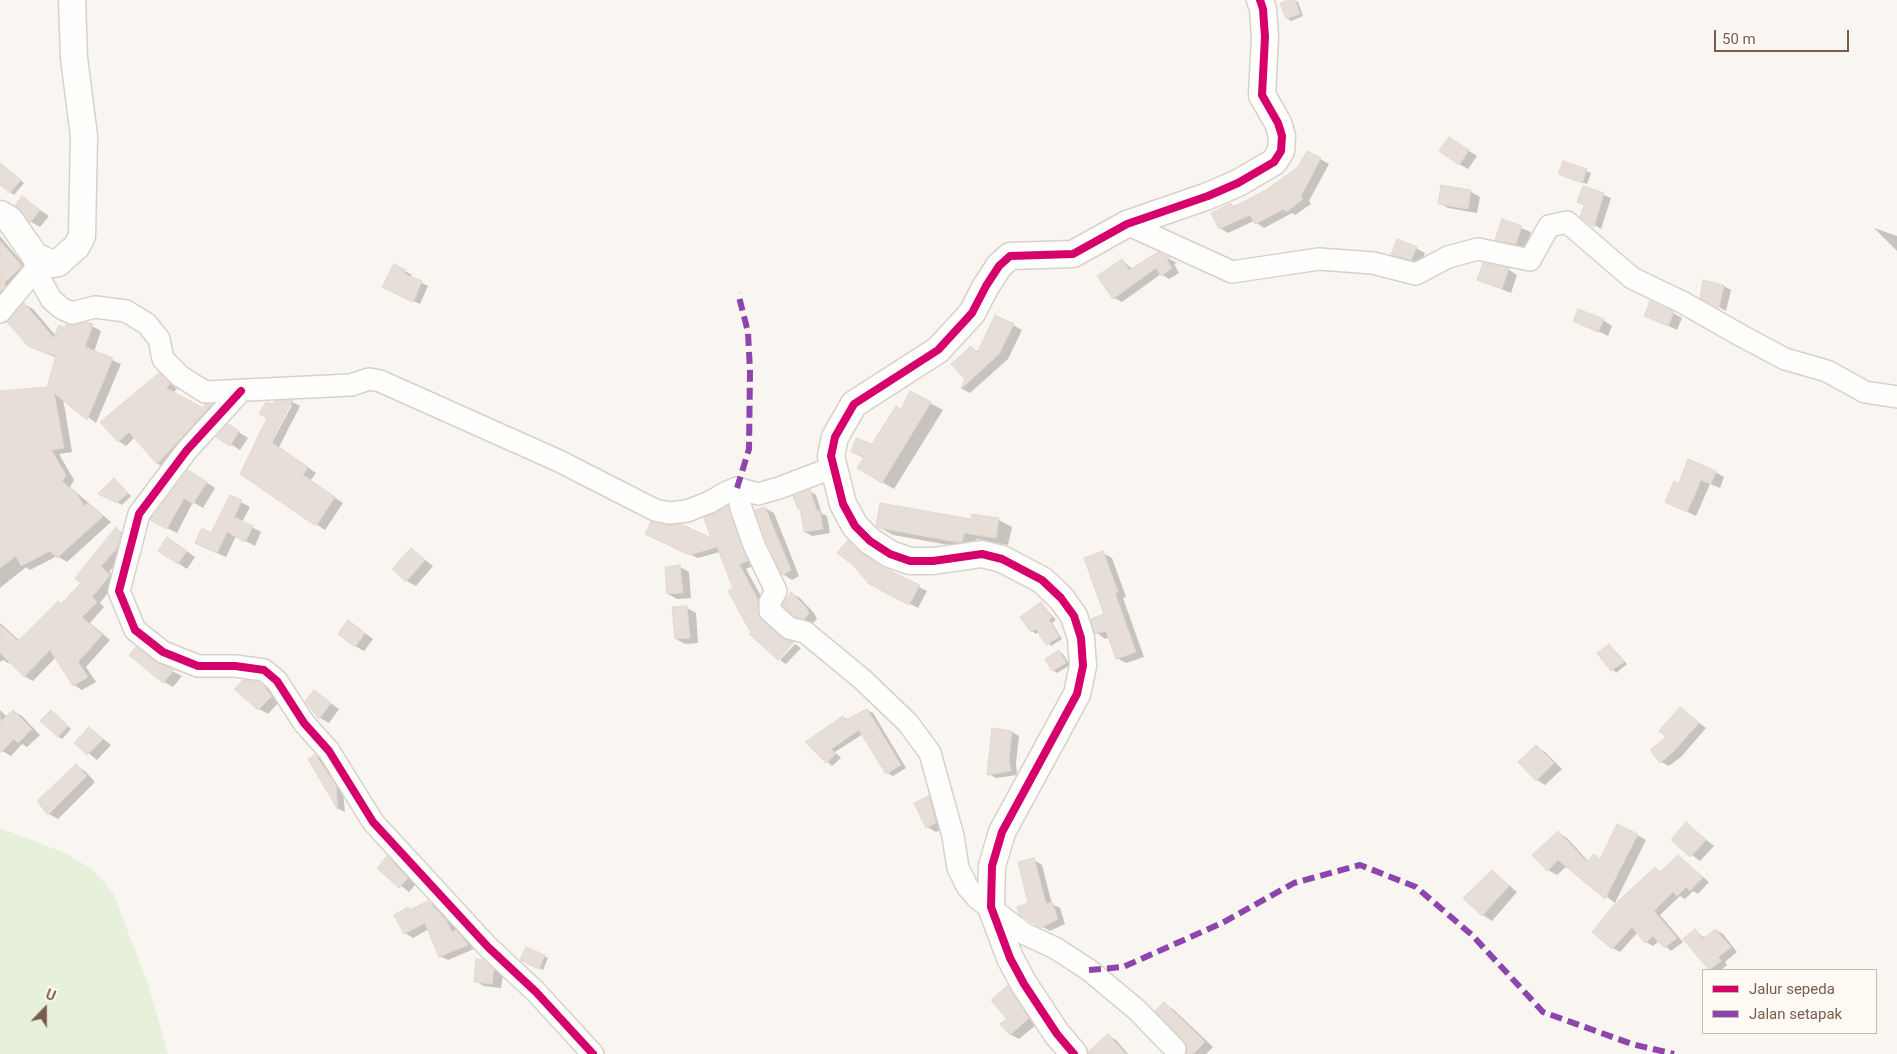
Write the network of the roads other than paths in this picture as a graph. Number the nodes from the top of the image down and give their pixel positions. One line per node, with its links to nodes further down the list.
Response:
1 (72, 0): 5 (street)
2 (1260, 0): 4 (street)
3 (0, 214): 5 (street)
4 (1127, 224): 8 (street); 9 (street)
5 (35, 263): 6 (street); 7 (street)
6 (0, 312)
7 (241, 391): 10 (street); 13 (street)
8 (1897, 397)
9 (831, 456): 10 (street); 11 (street)
10 (737, 488): 11 (street)
11 (991, 906): 12 (street); 14 (street)
12 (1175, 1049)
13 (594, 1054)
14 (1074, 1054)

